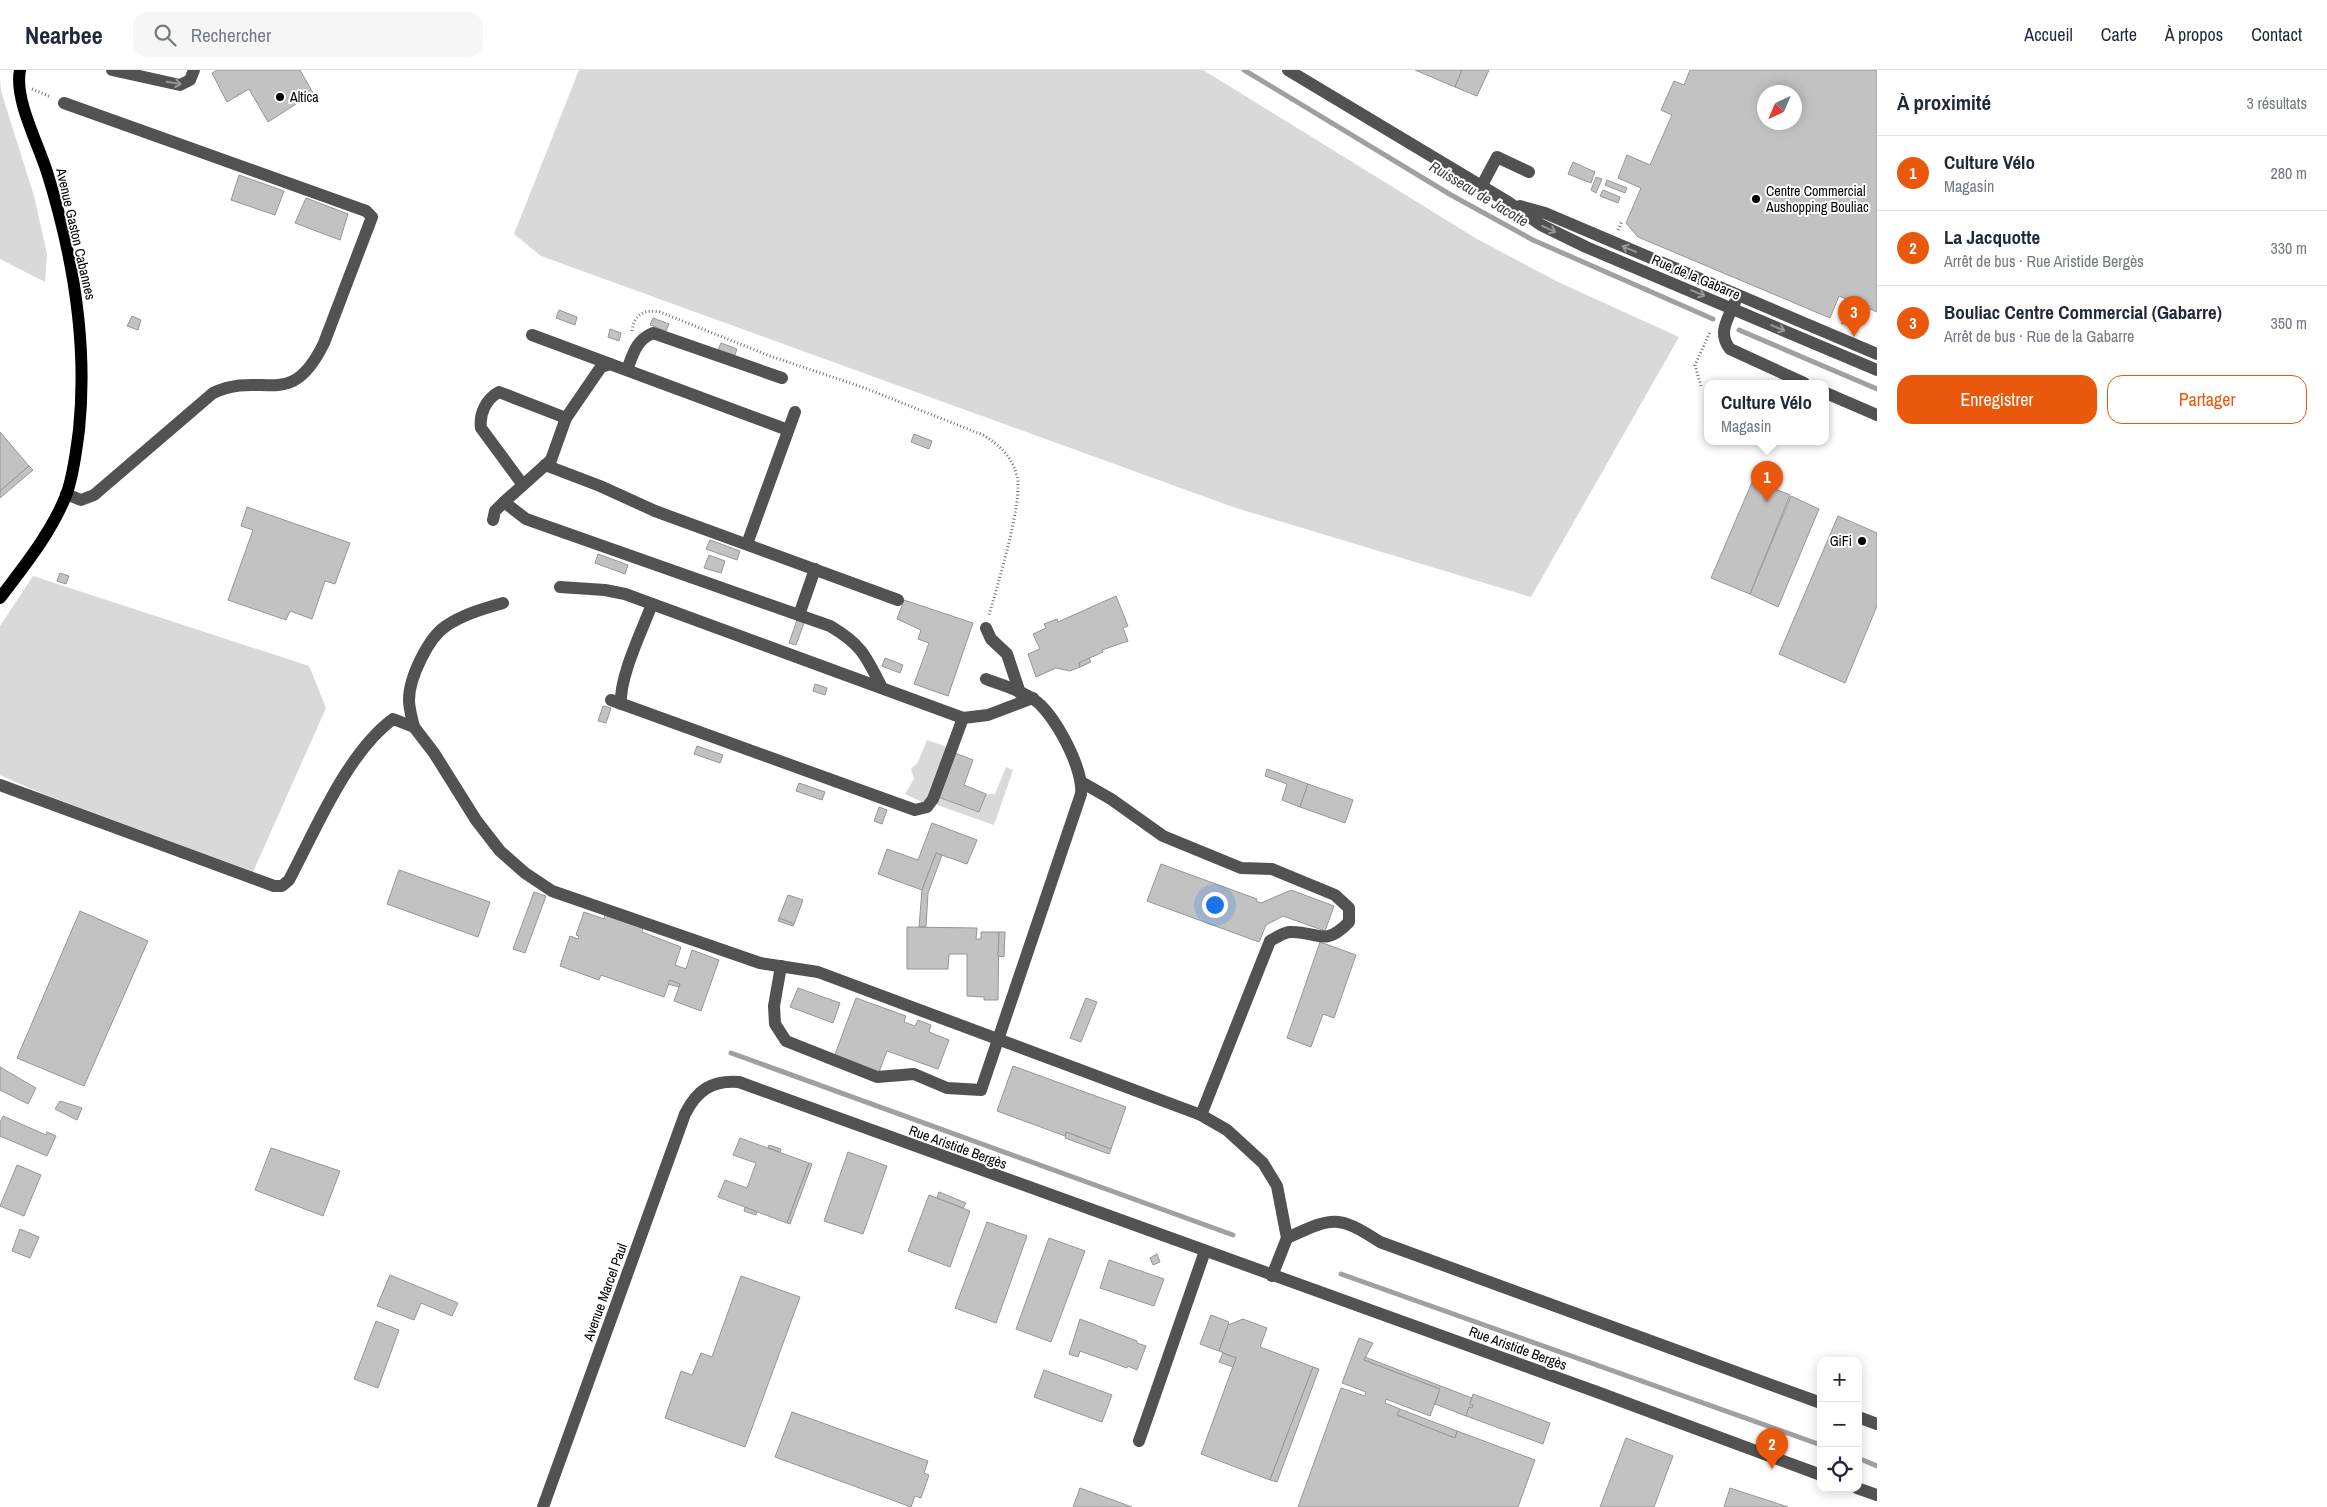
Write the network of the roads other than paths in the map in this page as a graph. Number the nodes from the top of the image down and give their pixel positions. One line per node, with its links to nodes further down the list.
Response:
1 (20, 70): 25 (main road, Avenue Gaston Cabannes)
2 (112, 70): 3 (street, one-way to 3)
3 (194, 70)
4 (1288, 70): 7 (street, Rue de la Gabarre)
5 (64, 103): 25 (street)
6 (1529, 172): 7 (street)
7 (1481, 187): 8 (street, Rue de la Gabarre)
8 (1508, 202): 9 (street, Rue de la Gabarre, one-way to 8); 10 (street, Rue de la Gabarre, one-way to 10)
9 (1738, 295): 10 (street); 12 (street, Rue de la Gabarre)
10 (1733, 309): 15 (street, Rue de la Gabarre, one-way to 15); 17 (street)
11 (532, 335): 13 (street)
12 (1877, 354)
13 (610, 364): 14 (street); 21 (street)
14 (627, 370): 16 (street); 22 (street)
15 (1877, 370)
16 (782, 378)
17 (1797, 380)
18 (1829, 394): 20 (street)
19 (795, 412): 22 (street)
20 (1877, 415)
21 (566, 418): 23 (street); 24 (street)
22 (788, 430): 28 (street)
23 (545, 465): 24 (street); 28 (street)
24 (523, 485): 26 (street)
25 (66, 494): 31 (main road, Avenue Gaston Cabannes)
26 (504, 502): 27 (street); 35 (street)
27 (493, 520)
28 (747, 544): 29 (street)
29 (816, 569): 32 (street); 35 (street)
30 (560, 587): 34 (street)
31 (0, 598)
32 (898, 600)
33 (503, 603): 42 (street)
34 (652, 604): 38 (street); 41 (street)
35 (799, 615): 38 (street)
36 (986, 628): 39 (street)
37 (986, 679): 39 (street)
38 (882, 688): 41 (street)
39 (1020, 693): 40 (street)
40 (1033, 698): 41 (street); 43 (street)
41 (963, 718)
42 (414, 727): 44 (street); 45 (street)
43 (1082, 783): 46 (street); 48 (street)
44 (0, 785)
45 (781, 966): 46 (street); 46 (street)
46 (998, 1041): 48 (street)
47 (701, 1090): 50 (street, Rue Aristide Bergès); 59 (street, Avenue Marcel Paul)
48 (1201, 1116): 49 (street)
49 (1287, 1238): 51 (street); 52 (street)
50 (1205, 1252): 51 (street, Rue Aristide Bergès); 55 (street)
51 (1272, 1276): 56 (street, Rue Aristide Bergès)
52 (1818, 1402)
53 (1862, 1418): 54 (street)
54 (1877, 1424)
55 (1139, 1441)
56 (1817, 1474)
57 (1862, 1490): 58 (street)
58 (1877, 1495)
59 (543, 1507)

